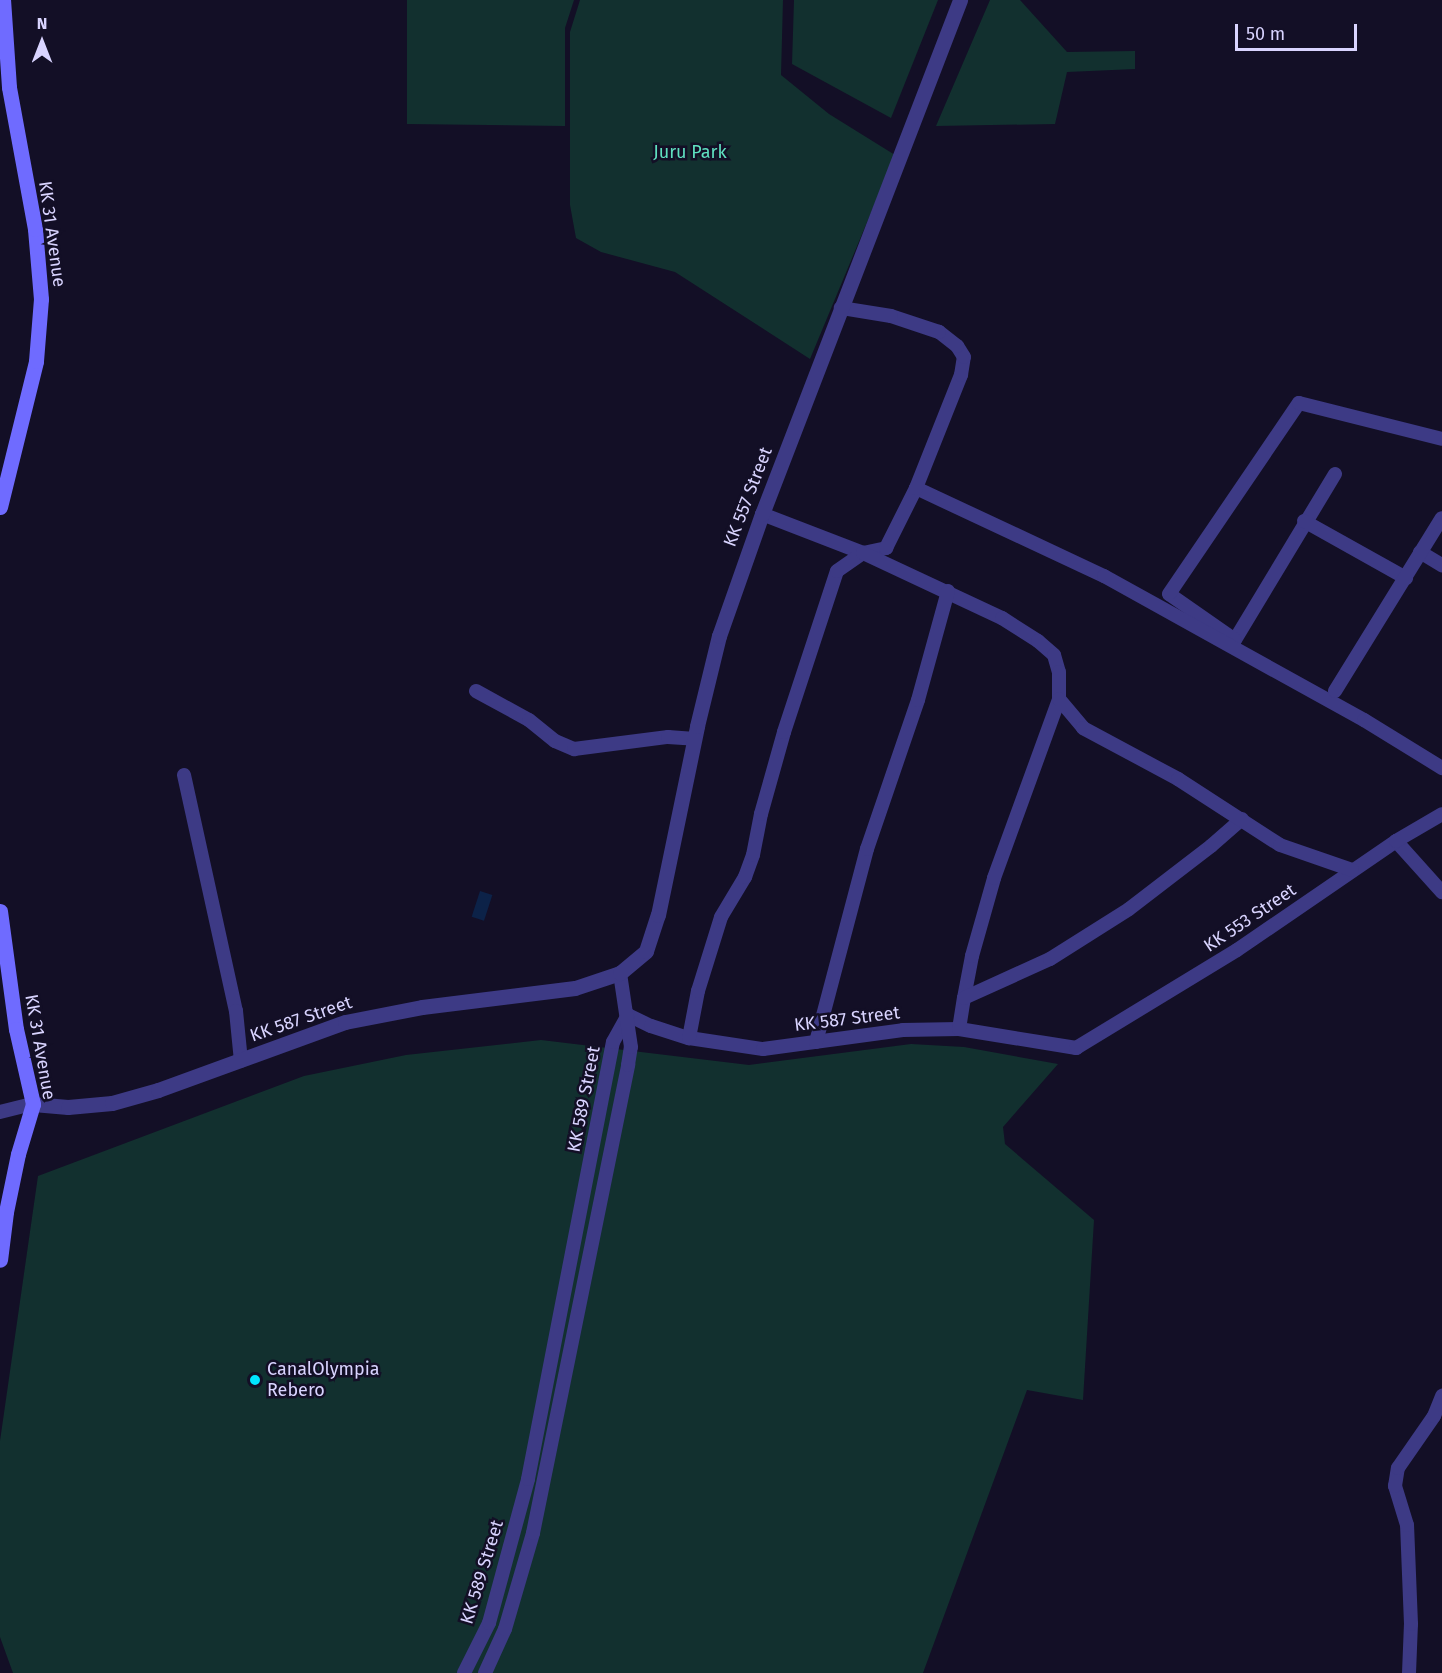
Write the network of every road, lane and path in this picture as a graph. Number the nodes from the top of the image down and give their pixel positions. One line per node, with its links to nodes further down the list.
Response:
1 (3, 0): 7 (main road, KK 31 Avenue)
2 (960, 0): 3 (street, KK 557 Street)
3 (841, 308): 6 (street); 8 (street, KK 557 Street)
4 (1442, 439): 10 (street)
5 (1335, 474): 10 (street)
6 (916, 488): 12 (street); 20 (street)
7 (0, 507)
8 (762, 514): 12 (street); 19 (street, KK 557 Street)
9 (1442, 518): 11 (street)
10 (1305, 521): 14 (street)
11 (1420, 552): 13 (street); 14 (street)
12 (863, 554): 15 (street); 32 (street)
13 (1442, 565)
14 (1406, 578): 17 (street)
15 (948, 591): 18 (street); 33 (street)
16 (476, 690): 19 (street)
17 (1335, 691)
18 (1059, 699): 23 (street); 29 (street)
19 (695, 739): 28 (street, KK 557 Street)
20 (1442, 768)
21 (184, 775): 35 (street)
22 (1442, 814): 24 (street, KK 553 Street)
23 (1242, 819): 25 (street); 29 (street)
24 (1396, 841): 25 (street, KK 553 Street); 26 (street)
25 (1352, 870): 34 (street, KK 553 Street)
26 (1442, 892)
27 (0, 911): 36 (main road, KK 31 Avenue)
28 (620, 973): 30 (street); 35 (street, KK 587 Street)
29 (964, 998): 31 (street)
30 (628, 1015): 32 (street, KK 587 Street); 40 (street, KK 589 Street); 41 (street, KK 589 Street)
31 (959, 1029): 33 (street, KK 587 Street); 34 (street, KK 587 Street)
32 (688, 1038): 33 (street, KK 587 Street)
33 (816, 1042)
34 (1076, 1048)
35 (241, 1061): 36 (street, KK 587 Street)
36 (33, 1104): 37 (street); 38 (main road, KK 31 Avenue)
37 (0, 1112)
38 (0, 1260)
39 (1442, 1396): 42 (street)
40 (464, 1673)
41 (485, 1673)
42 (1409, 1673)

